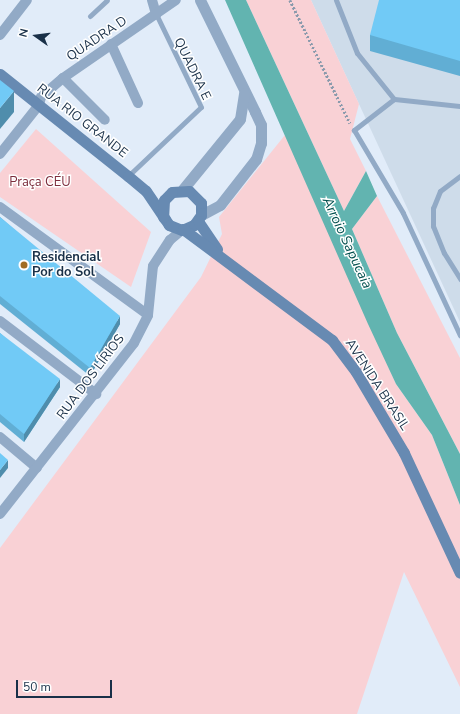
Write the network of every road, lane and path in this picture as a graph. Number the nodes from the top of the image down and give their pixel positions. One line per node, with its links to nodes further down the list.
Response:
1 (27, 0): 10 (street)
2 (107, 0): 9 (lane)
3 (152, 0): 8 (street)
4 (176, 0): 8 (street, QUADRA D)
5 (200, 0): 14 (street)
6 (290, 0): 20 (path)
7 (336, 0): 15 (lane)
8 (156, 14): 11 (street, QUADRA D); 22 (lane, QUADRA E)
9 (90, 16)
10 (0, 35)
11 (111, 44): 13 (street, QUADRA D); 16 (street)
12 (0, 74): 17 (main road, RUA RIO GRANDE)
13 (62, 78): 17 (street, QUADRA D); 19 (street)
14 (244, 93): 25 (street); 28 (street)
15 (394, 99): 18 (lane); 20 (lane)
16 (138, 103)
17 (39, 105): 21 (street, QUADRA D); 22 (main road, RUA RIO GRANDE)
18 (460, 106)
19 (105, 120)
20 (354, 130): 35 (lane)
21 (0, 154)
22 (128, 176): 24 (main road, RUA RIO GRANDE)
23 (460, 176): 32 (lane)
24 (146, 191): 25 (main road); 27 (main road, RUA RIO GRANDE)
25 (177, 191): 27 (main road); 28 (main road)
26 (0, 207): 33 (street)
27 (164, 218): 29 (main road); 30 (street)
28 (200, 218): 29 (main road); 31 (main road, AVENIDA BRASIL)
29 (183, 230): 30 (street, RUA DOS LÍRIOS); 31 (main road, AVENIDA BRASIL)
30 (170, 240): 33 (street, RUA DOS LÍRIOS)
31 (219, 253): 40 (main road, AVENIDA BRASIL)
32 (460, 279)
33 (148, 315): 36 (street, RUA DOS LÍRIOS)
34 (0, 321): 36 (street)
35 (460, 335)
36 (96, 394): 38 (street, RUA DOS LÍRIOS)
37 (0, 437): 38 (street)
38 (37, 468): 39 (street, RUA DOS LÍRIOS)
39 (0, 514)
40 (460, 573)

